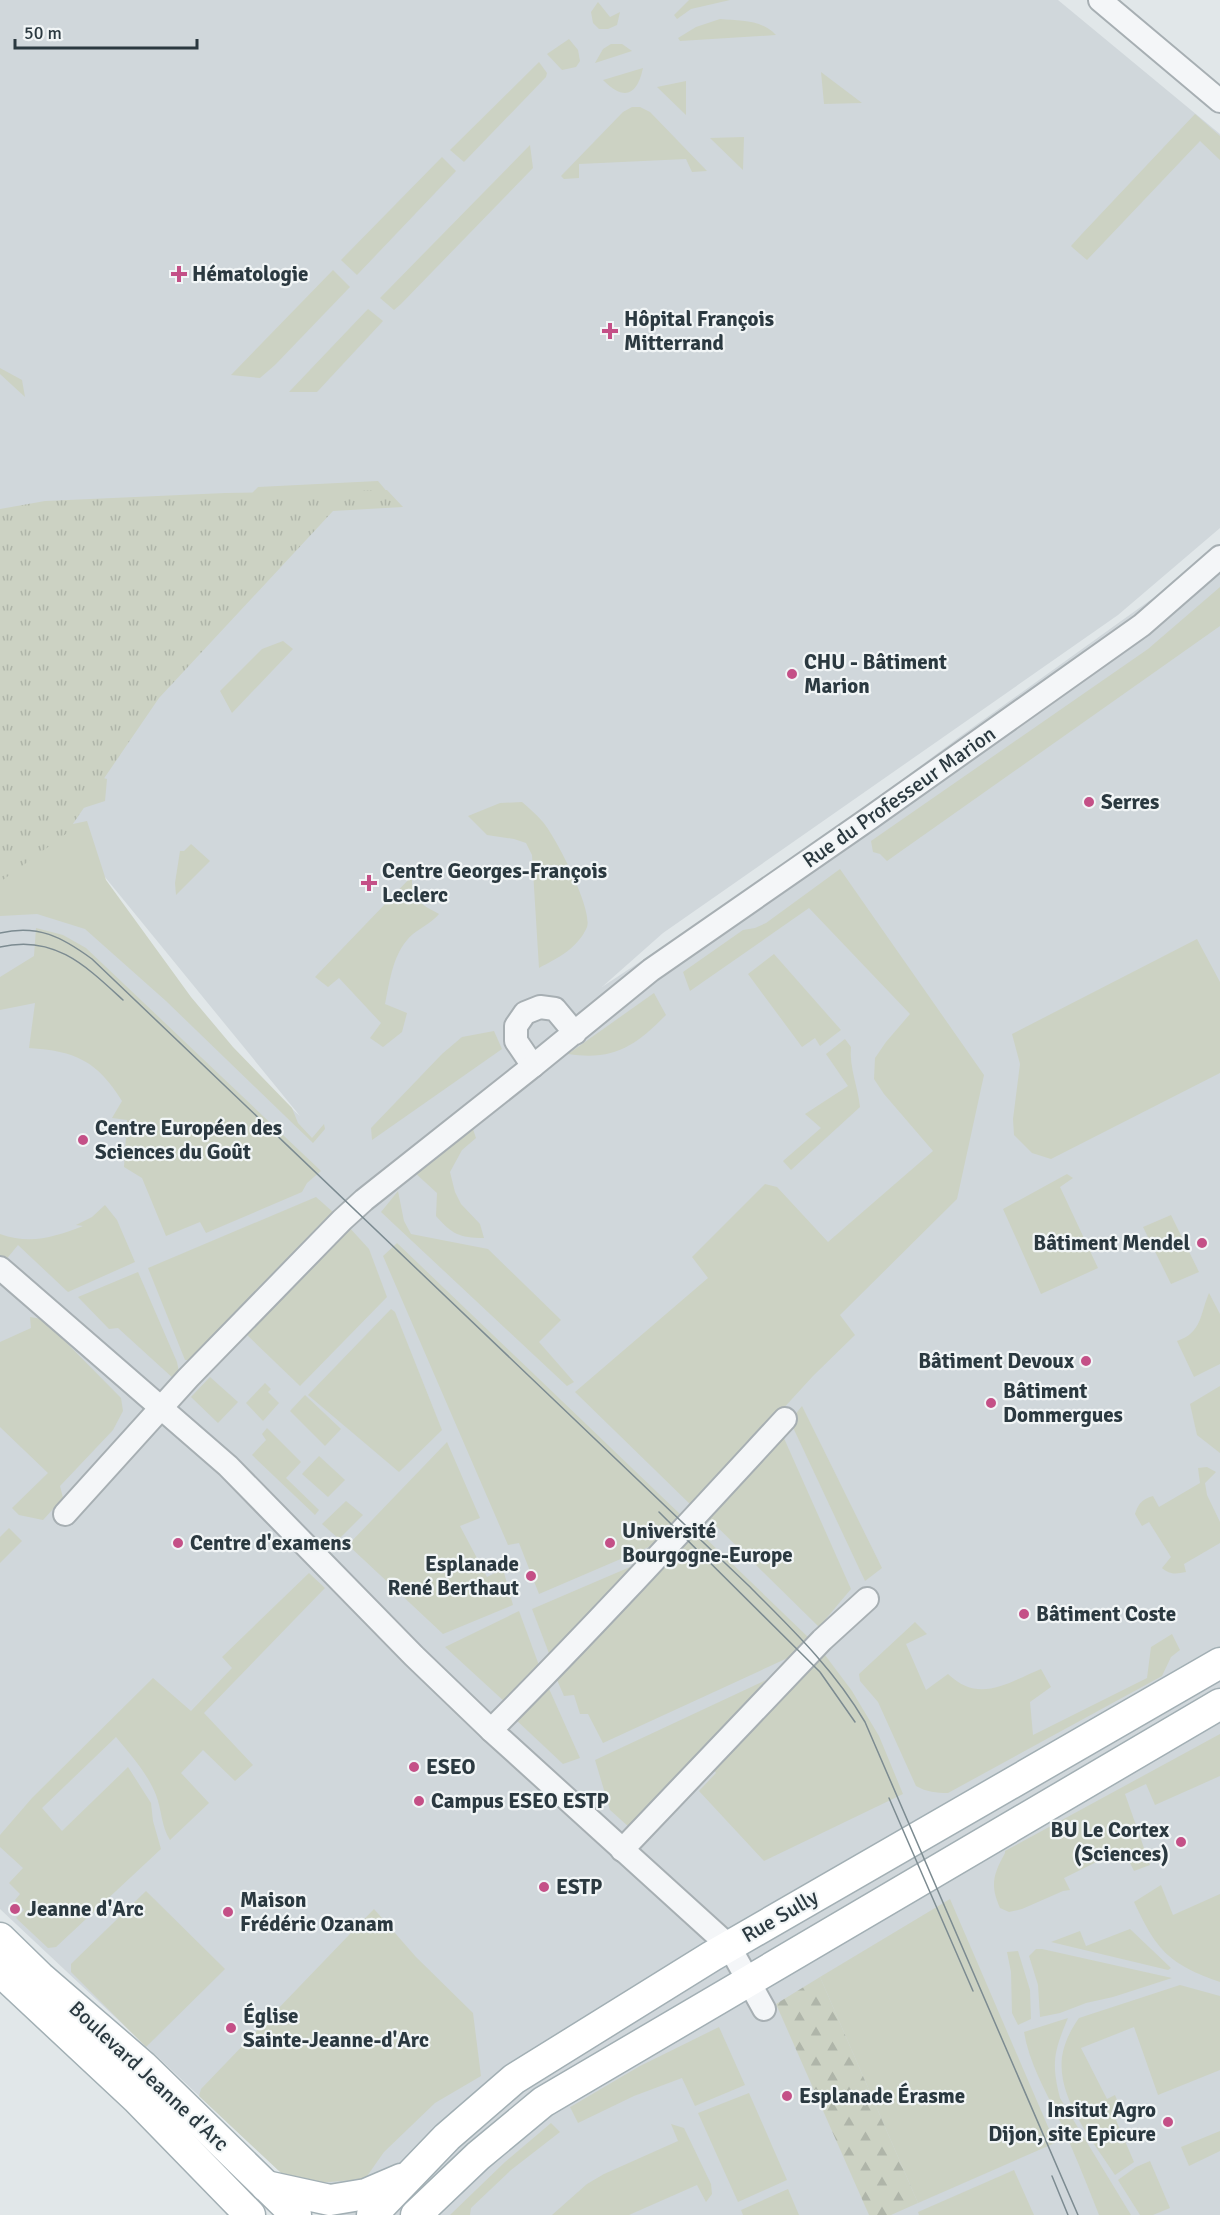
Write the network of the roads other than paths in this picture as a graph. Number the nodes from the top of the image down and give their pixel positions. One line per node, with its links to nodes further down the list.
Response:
1 (1100, 0): 2 (street)
2 (1220, 101)
3 (1220, 558): 4 (street, Rue du Professeur Marion)
4 (575, 1033): 5 (street, Rue du Professeur Marion); 5 (street)
5 (533, 1066): 7 (street, Rue du Professeur Marion)
6 (3, 1276): 7 (street)
7 (162, 1407): 9 (street, Rue du Professeur Marion); 13 (street)
8 (785, 1419): 13 (street)
9 (66, 1514)
10 (867, 1599): 14 (street)
11 (1220, 1663): 16 (main road, Rue Sully)
12 (1220, 1704): 18 (main road, Rue Sully)
13 (491, 1730): 14 (street)
14 (621, 1850): 16 (street)
15 (0, 1938): 22 (main road, Boulevard Jeanne d'Arc)
16 (729, 1946): 18 (street); 21 (main road, Rue Sully)
17 (0, 1971): 20 (main road, Boulevard Jeanne d'Arc)
18 (750, 1981): 19 (street); 27 (main road, Rue Sully)
19 (764, 2008)
20 (137, 2099): 23 (main road, Boulevard Jeanne d'Arc); 24 (main road)
21 (409, 2175): 22 (main road); 26 (main road, Rue Sully)
22 (266, 2186): 25 (main road, Boulevard Jeanne d'Arc)
23 (250, 2215)
24 (272, 2215)
25 (296, 2215)
26 (372, 2215)
27 (416, 2215)

